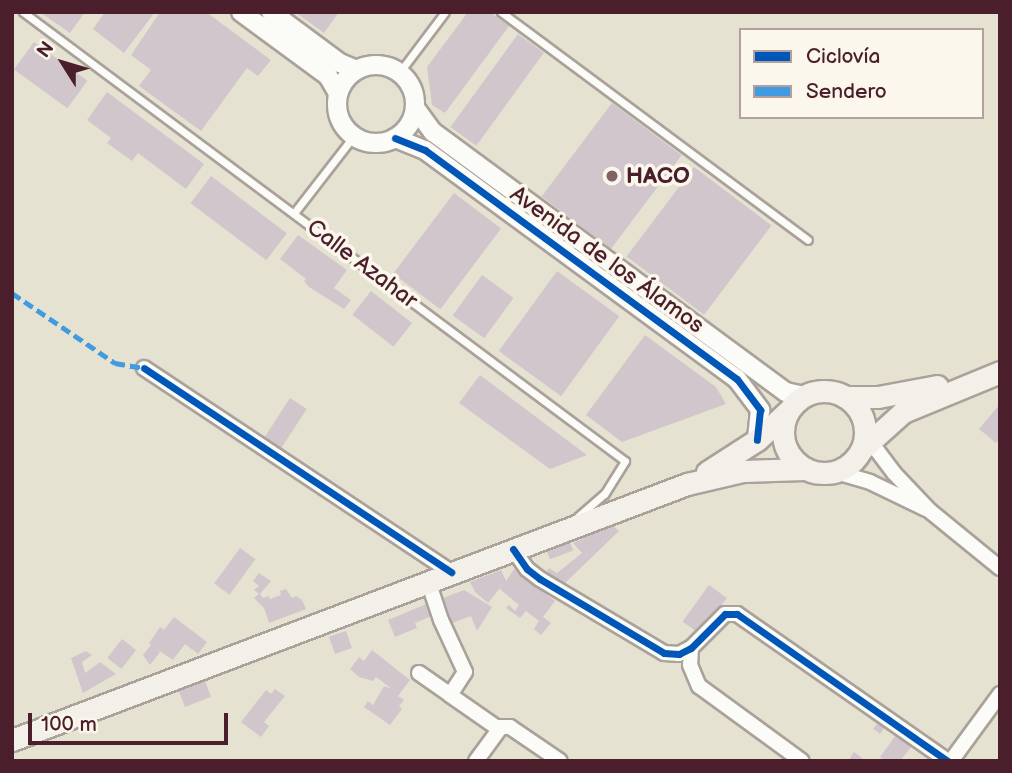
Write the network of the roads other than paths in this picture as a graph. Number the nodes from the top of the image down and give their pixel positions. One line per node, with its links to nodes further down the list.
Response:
1 (23, 12): 12 (lane, Calle Azahar)
2 (241, 12): 8 (street)
3 (271, 12): 6 (street)
4 (445, 12): 7 (lane)
5 (501, 12): 13 (lane)
6 (354, 69): 7 (street); 8 (street)
7 (399, 73): 9 (street)
8 (338, 93): 10 (street)
9 (416, 108): 11 (street); 17 (street, Avenida de los Álamos)
10 (353, 137): 11 (street); 12 (lane)
11 (395, 138): 16 (street, Avenida de los Álamos)
12 (294, 213): 28 (lane, Calle Azahar)
13 (808, 240)
14 (144, 368): 31 (street)
15 (1000, 371): 18 (main road); 20 (main road)
16 (737, 379): 19 (street, Avenida de los Álamos); 21 (street, Avenida de los Álamos)
17 (803, 396): 18 (main road); 19 (main road)
18 (845, 397): 22 (main road)
19 (784, 417): 21 (main road); 24 (main road)
20 (892, 421): 22 (main road); 23 (street)
21 (757, 440): 26 (main road)
22 (865, 441): 23 (street); 25 (main road)
23 (888, 466): 27 (street)
24 (804, 469): 25 (main road); 26 (main road)
25 (836, 472): 27 (street)
26 (687, 484): 28 (main road)
27 (930, 511): 30 (street)
28 (563, 530): 29 (main road)
29 (513, 549): 31 (main road); 33 (street)
30 (1000, 568)
31 (451, 572): 32 (main road)
32 (428, 581): 36 (street); 38 (main road)
33 (691, 648): 41 (street); 42 (street)
34 (419, 673): 36 (street)
35 (1000, 694): 42 (street)
36 (450, 695): 37 (street)
37 (502, 727): 39 (street); 40 (street)
38 (12, 740)
39 (477, 761)
40 (560, 761)
41 (802, 761)
42 (949, 761)

